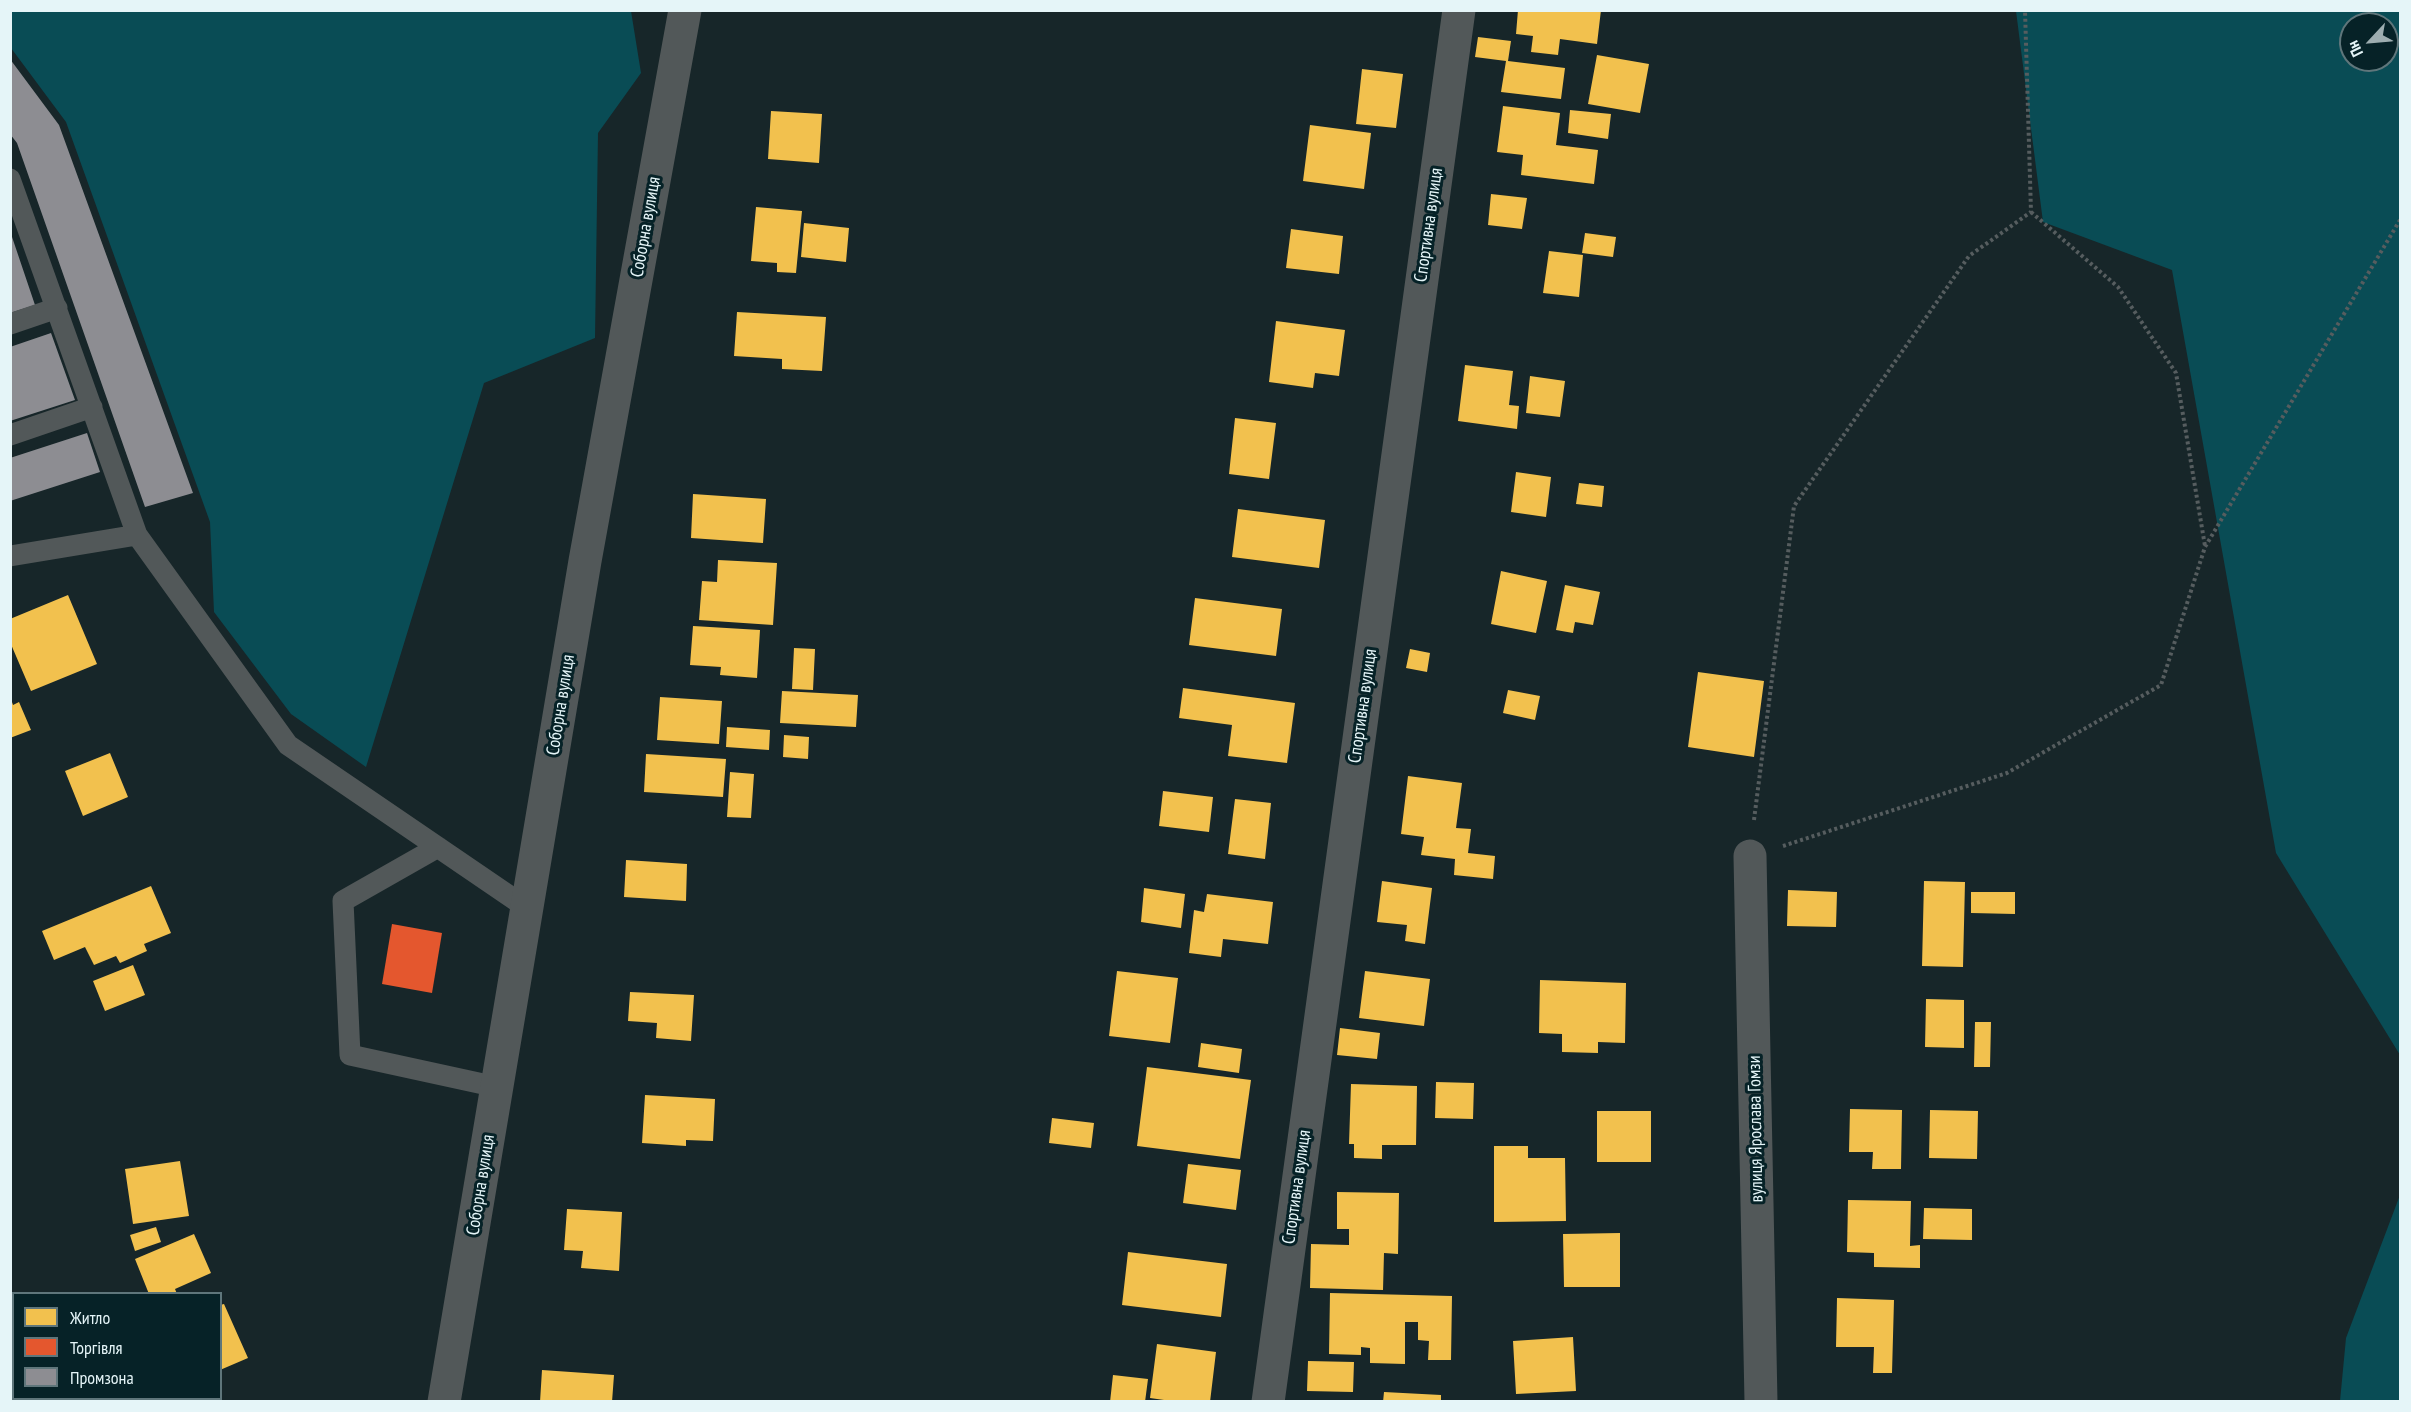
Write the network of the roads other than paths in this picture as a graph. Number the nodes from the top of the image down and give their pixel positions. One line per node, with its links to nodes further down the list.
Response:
1 (685, 10): 13 (street, Соборна вулиця)
2 (1459, 10): 16 (street, Спортивна вулиця)
3 (10, 179): 4 (lane)
4 (16, 209): 5 (lane)
5 (57, 308): 6 (lane); 7 (lane)
6 (10, 324)
7 (92, 407): 8 (lane); 9 (lane)
8 (10, 435)
9 (137, 534): 10 (lane); 11 (lane)
10 (10, 556)
11 (438, 847): 13 (lane); 14 (lane)
12 (1750, 856): 17 (street, вулиця Ярослава Гомзи)
13 (527, 908): 14 (street, Соборна вулиця)
14 (497, 1087): 15 (street, Соборна вулиця)
15 (444, 1401)
16 (1268, 1401)
17 (1761, 1401)

